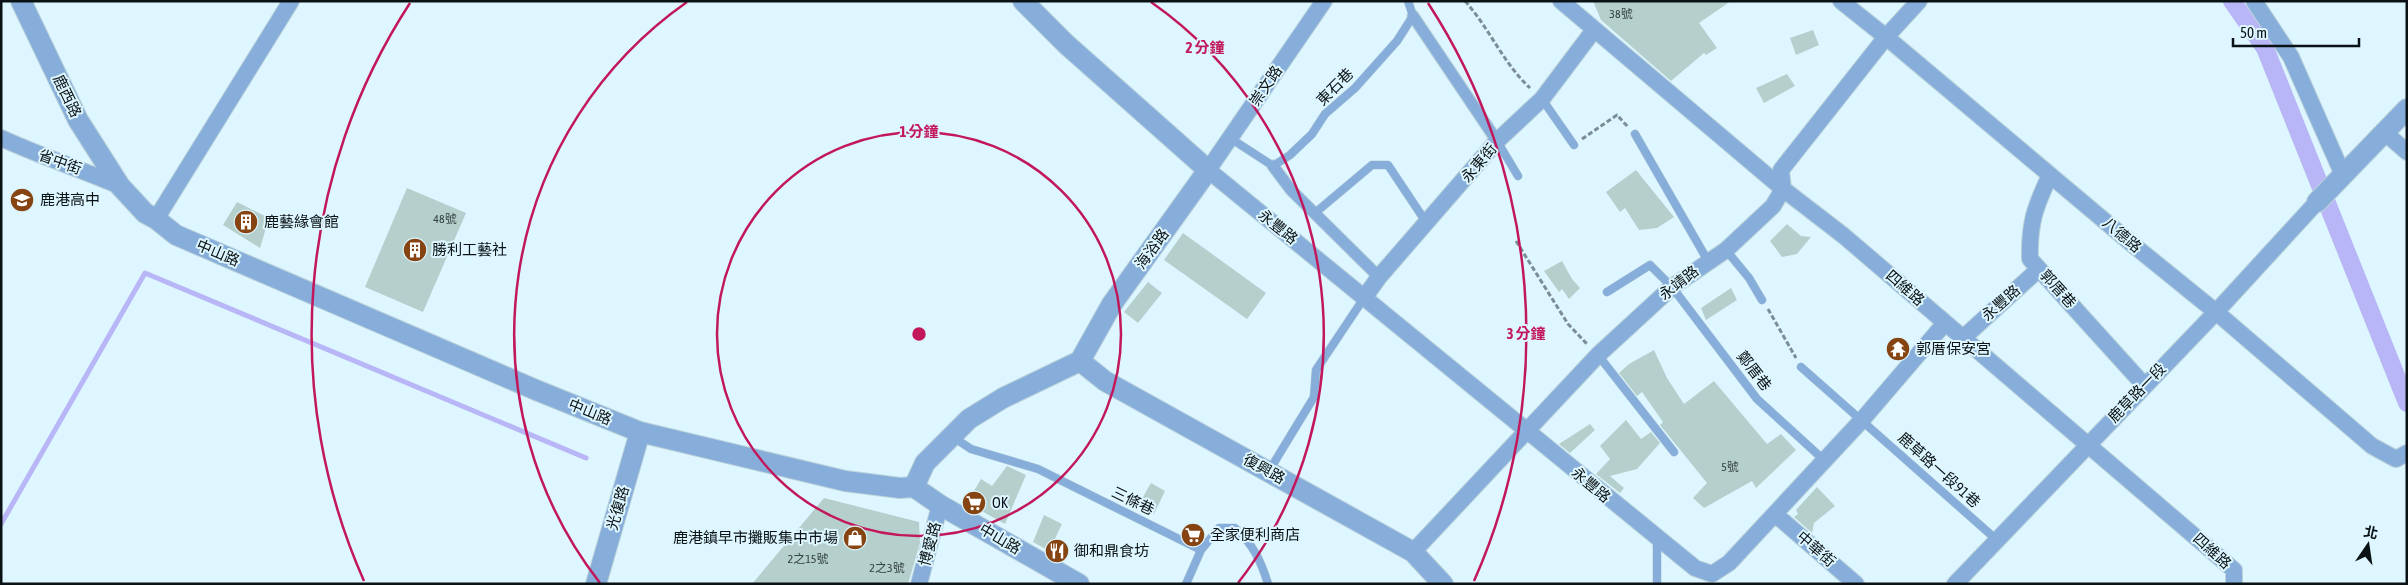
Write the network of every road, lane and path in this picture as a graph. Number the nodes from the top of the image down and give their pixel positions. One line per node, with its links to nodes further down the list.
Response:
1 (21, 1): 28 (street, 鹿西路)
2 (291, 1): 32 (street)
3 (1023, 1): 24 (street)
4 (1408, 1): 11 (lane)
5 (1465, 1): 14 (path)
6 (1561, 1): 12 (street, 四維路)
7 (1840, 1): 13 (street, 八德路)
8 (1919, 1): 13 (street, 永靖路)
9 (2254, 1): 27 (street)
10 (1323, 2): 19 (street, 崇文路)
11 (1413, 16): 20 (street); 23 (lane, 東石巷)
12 (1594, 30): 14 (street, 永東街); 29 (street, 四維路)
13 (1886, 37): 25 (street, 八德路); 29 (street, 永靖路)
14 (1542, 99): 20 (street, 永東街); 21 (lane)
15 (2407, 110): 16 (street)
16 (2384, 132): 22 (street); 27 (street)
17 (1635, 134): 21 (path); 36 (lane)
18 (1, 138): 28 (street, 省中街)
19 (1230, 138): 23 (lane); 24 (street, 崇文路)
20 (1497, 141): 26 (lane); 33 (street, 永東街)
21 (1574, 145)
22 (2407, 152)
23 (1273, 166): 31 (street)
24 (1208, 170): 41 (street, 永豐路); 47 (street, 海浴路)
25 (2050, 175): 37 (street, 郭厝巷); 43 (street, 八德路)
26 (1518, 176)
27 (2340, 178): 30 (street)
28 (120, 186): 32 (street, 中山路)
29 (1783, 189): 35 (street, 永靖路); 44 (street, 四維路)
30 (2317, 202): 43 (street, 鹿草路一段)
31 (1315, 213): 33 (lane); 38 (street)
32 (156, 219): 52 (street, 中山路)
33 (1427, 224): 38 (street, 永東街)
34 (1516, 241): 46 (path)
35 (1726, 250): 36 (street, 永靖路); 42 (lane)
36 (1708, 260): 39 (street, 永靖路)
37 (2039, 269): 45 (street, 永豐路); 49 (street, 郭厝巷)
38 (1379, 277): 41 (street, 永東街)
39 (1672, 287): 40 (lane, 鄭厝巷); 46 (street, 永靖路); 57 (lane, 鄭厝巷)
40 (1607, 292)
41 (1364, 298): 51 (street, 永豐路); 58 (lane)
42 (1762, 300): 48 (path)
43 (2216, 312): 49 (street, 鹿草路一段); 56 (street, 八德路)
44 (1945, 323): 45 (street, 四維路); 50 (street, 永豐路)
45 (1963, 338): 54 (street, 四維路)
46 (1598, 355): 51 (street, 永靖路); 55 (lane)
47 (1080, 361): 53 (street); 58 (street, 復興路)
48 (1801, 366): 50 (lane, 鹿草路一段91巷)
49 (2144, 385): 54 (street, 鹿草路一段)
50 (1862, 420): 57 (street, 永豐路); 63 (lane, 鹿草路一段91巷)
51 (1525, 431): 62 (street, 永豐路); 65 (street, 永靖路)
52 (640, 432): 59 (street, 中山路); 67 (street, 光復路)
53 (952, 436): 59 (street); 64 (lane, 三條巷)
54 (2089, 443): 63 (street, 鹿草路一段); 76 (street, 四維路)
55 (1674, 452)
56 (2407, 453)
57 (1824, 461): 61 (street, 永豐路)
58 (1269, 472): 65 (street, 復興路)
59 (914, 487): 60 (street, 中山路)
60 (940, 505): 68 (street, 博愛路); 69 (street, 中山路)
61 (1776, 515): 66 (street, 永豐路); 74 (street, 中華街)
62 (1657, 539): 66 (street, 永豐路); 73 (lane)
63 (1998, 541): 75 (street, 鹿草路一段)
64 (1201, 550): 70 (lane); 71 (lane)
65 (1413, 552): 72 (street, 復興路)
66 (1714, 579)
67 (596, 584)
68 (919, 584)
69 (1079, 584)
70 (1186, 584)
71 (1268, 584)
72 (1442, 584)
73 (1657, 584)
74 (1856, 584)
75 (1955, 584)
76 (2234, 584)

